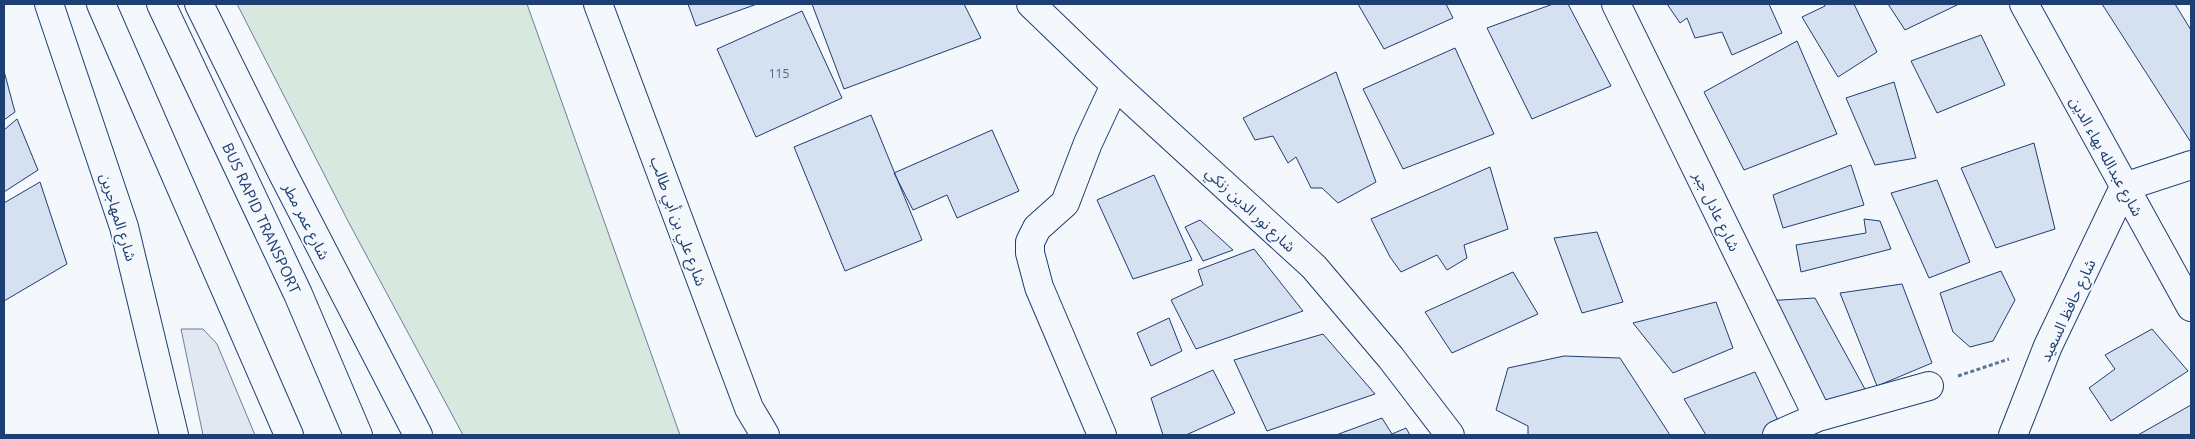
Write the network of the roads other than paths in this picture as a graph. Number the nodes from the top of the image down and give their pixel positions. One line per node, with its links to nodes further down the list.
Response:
1 (49, 4): 16 (street, شارع المهاجرين)
2 (101, 4): 17 (street)
3 (161, 4): 18 (street, BUS RAPID TRANSPORT)
4 (200, 4): 19 (street, شارع عمر مطر)
5 (598, 4): 14 (street, شارع علي بن أبي طالب)
6 (1031, 4): 9 (street, شارع نور الدين زنكي)
7 (1616, 4): 15 (street, شارع عادل جبر)
8 (2024, 4): 11 (street, شارع عبدالله بهاء الدين)
9 (1116, 85): 22 (street); 23 (street, شارع نور الدين زنكي)
10 (2191, 165): 11 (street)
11 (2124, 187): 12 (street, شارع عبدالله بهاء الدين); 25 (street, شارع حافظ السعيد)
12 (2191, 307)
13 (1929, 386): 15 (street)
14 (749, 408): 20 (street); 21 (street, شارع علي بن أبي طالب)
15 (1818, 418): 24 (street)
16 (174, 435)
17 (289, 435)
18 (358, 435)
19 (418, 435)
20 (756, 435)
21 (765, 435)
22 (1102, 435)
23 (1450, 435)
24 (1777, 435)
25 (2013, 435)

